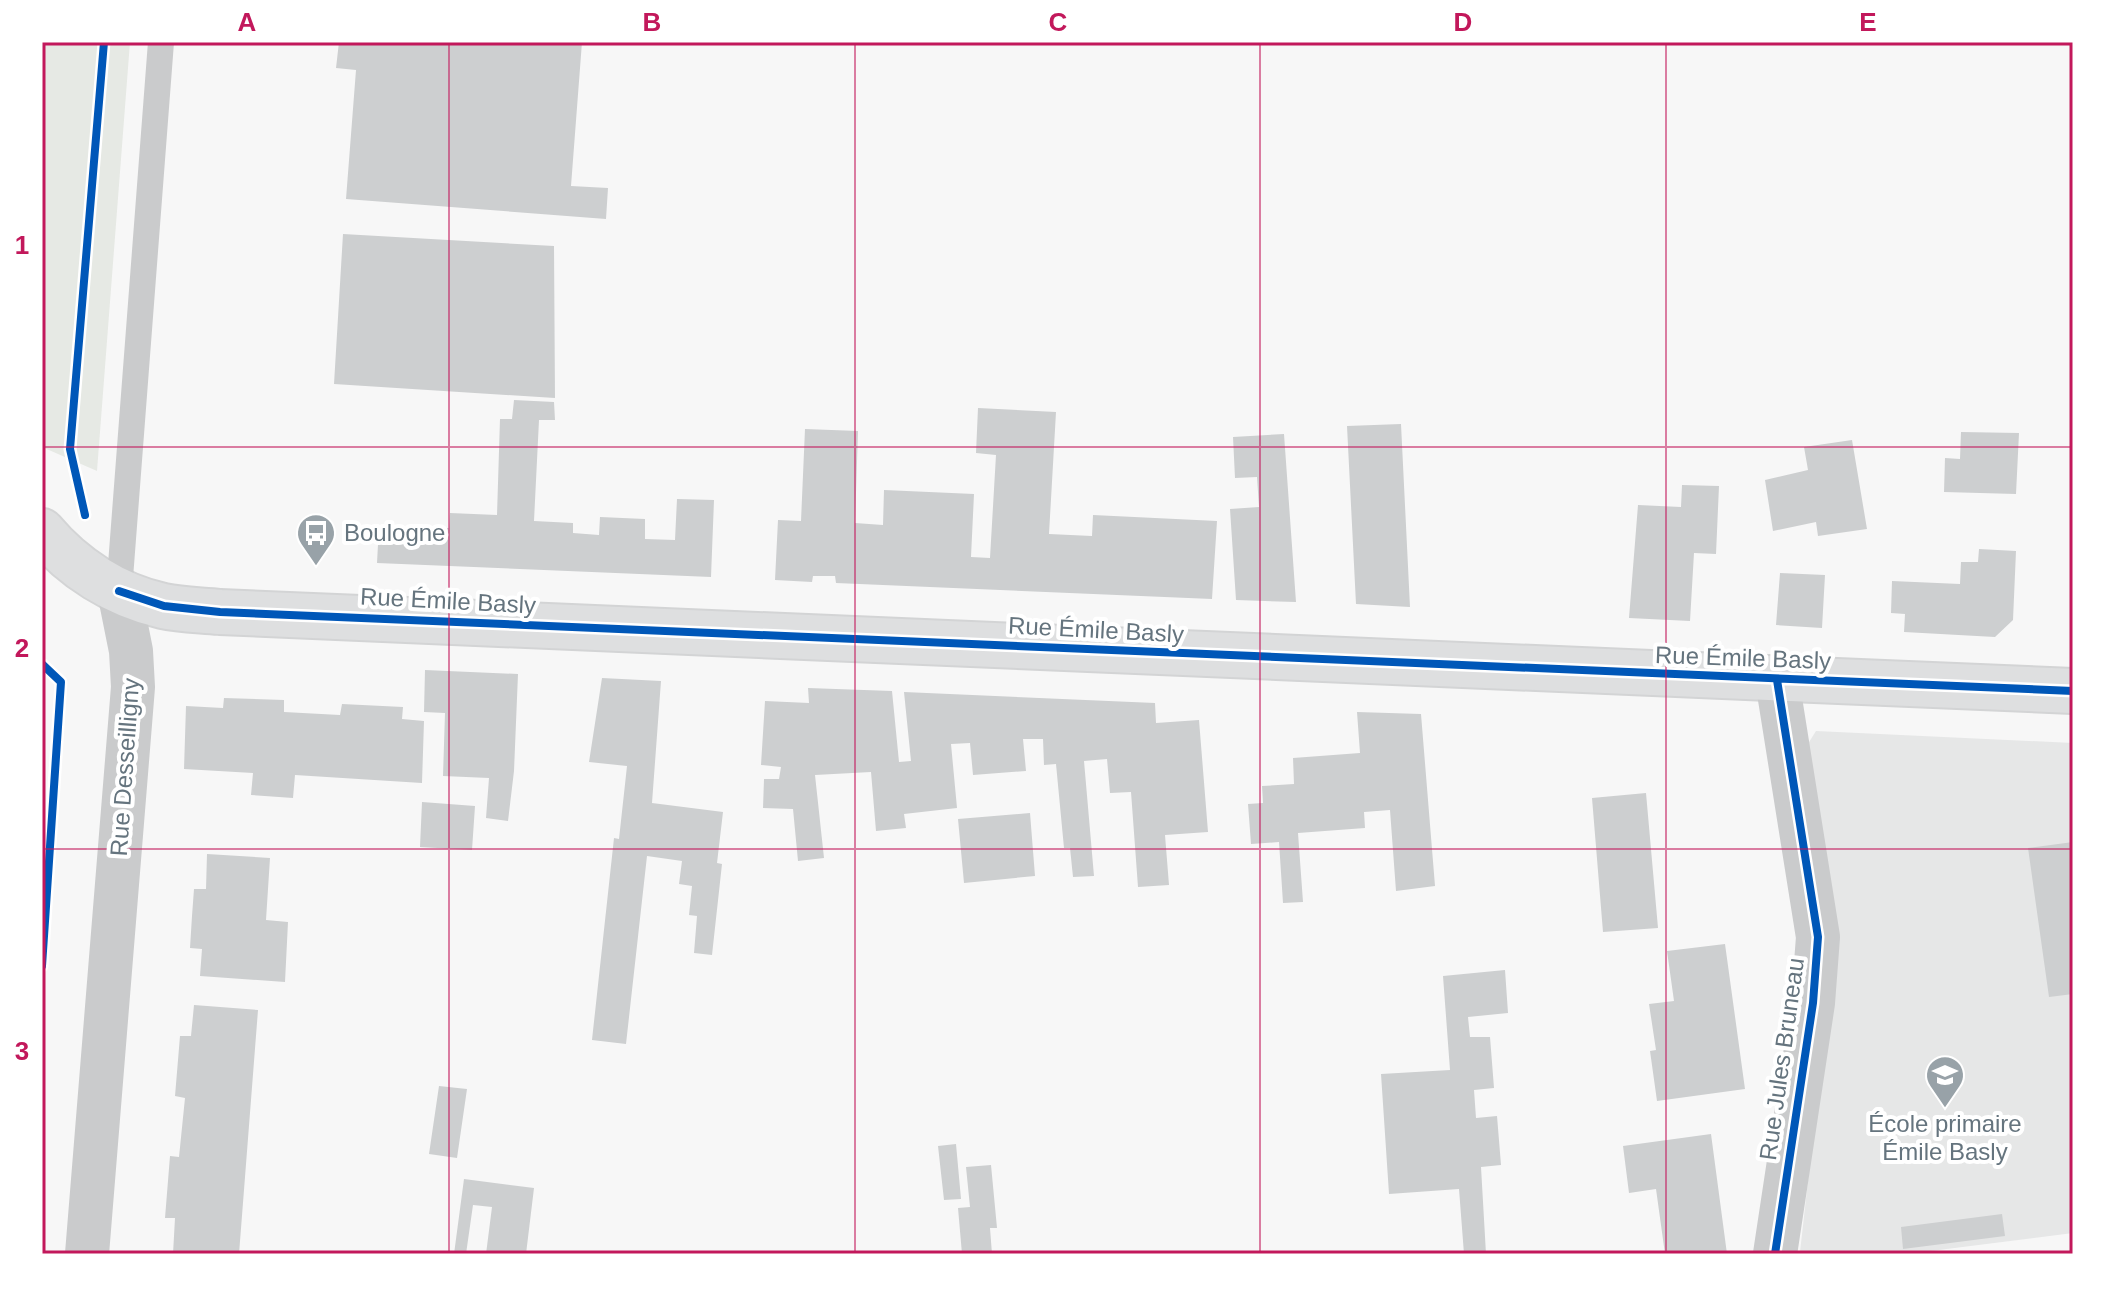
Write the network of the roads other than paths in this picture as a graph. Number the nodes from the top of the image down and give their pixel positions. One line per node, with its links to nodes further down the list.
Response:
1 (161, 42): 3 (lane, Rue Desseilligny)
2 (42, 531): 3 (street, Rue Émile Basly)
3 (119, 591): 4 (street, Rue Émile Basly); 6 (street, Rue Desseilligny)
4 (1777, 680): 5 (street, Rue Émile Basly); 7 (street, Rue Jules Bruneau)
5 (2073, 691)
6 (87, 1254)
7 (1775, 1254)

